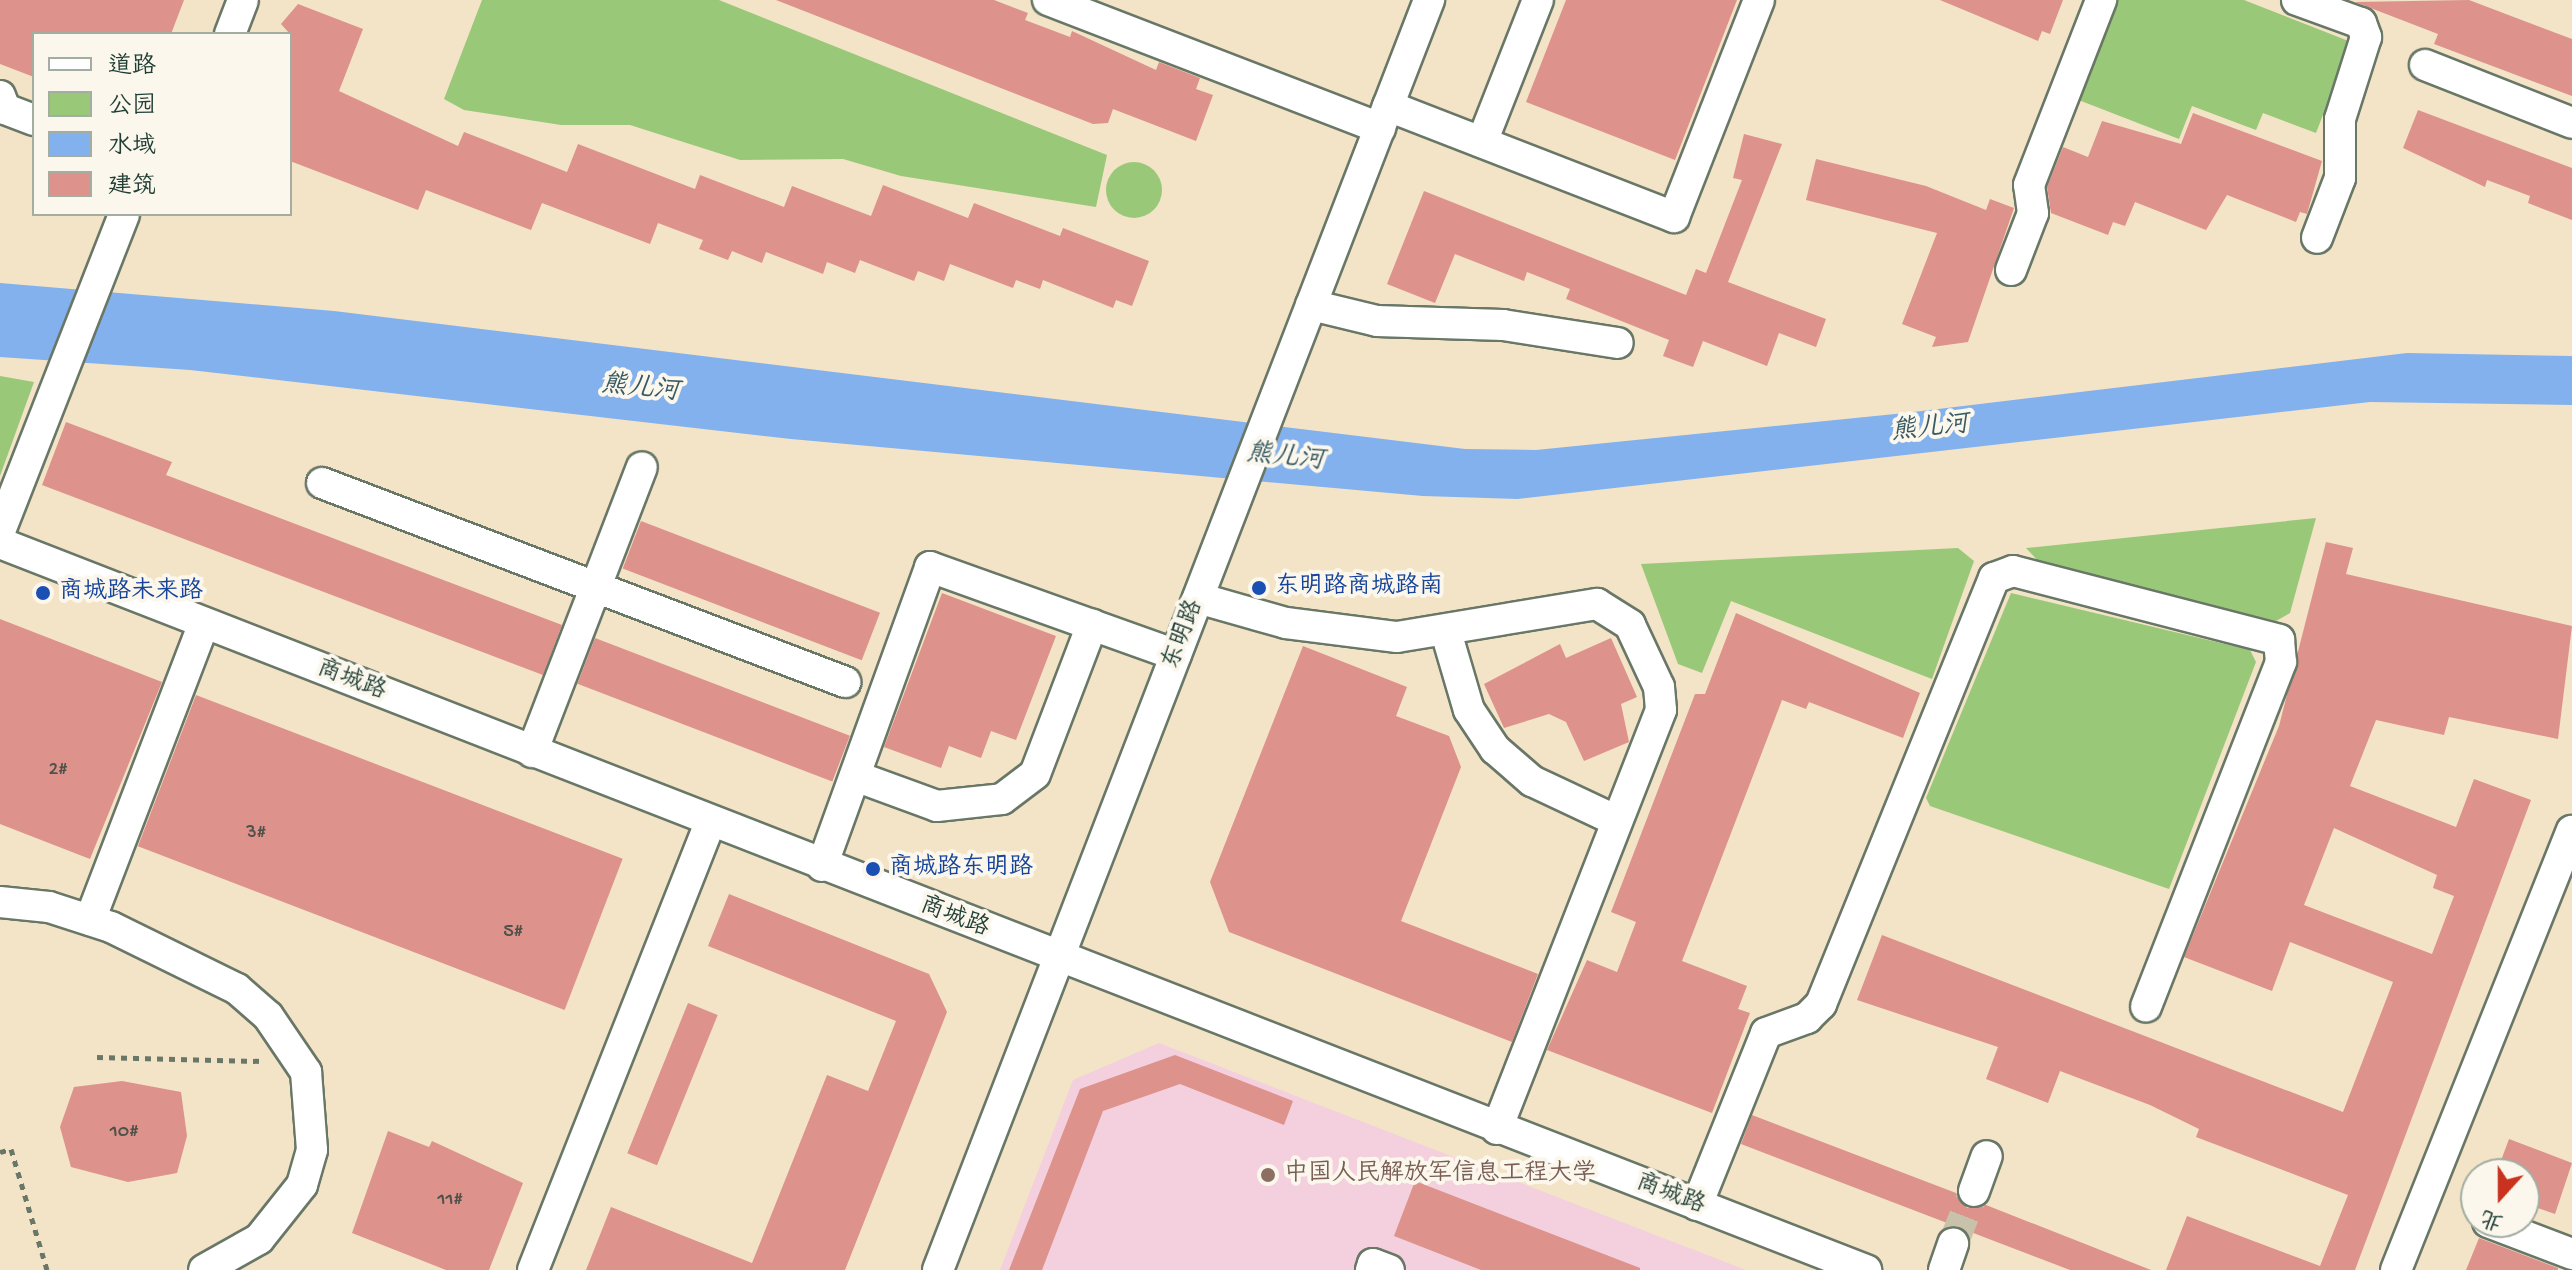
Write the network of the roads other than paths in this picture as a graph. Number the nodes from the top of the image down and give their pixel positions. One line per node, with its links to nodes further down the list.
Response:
1 (243, 0): 8 (street)
2 (1048, 0): 11 (street)
3 (1538, 0): 14 (street)
4 (1759, 0): 14 (street)
5 (2101, 0): 17 (street)
6 (2297, 0): 16 (street)
7 (1423, 2): 11 (street, 东明路)
8 (231, 32)
9 (2425, 65): 13 (street)
10 (0, 96): 12 (street)
11 (1384, 117): 14 (street); 18 (street, 东明路)
12 (32, 119)
13 (2572, 123)
14 (1482, 142)
15 (123, 216): 22 (street)
16 (2317, 238)
17 (2011, 270)
18 (1311, 305): 19 (street); 25 (street, 东明路)
19 (1618, 343)
20 (642, 467): 24 (street)
21 (322, 483): 24 (street)
22 (0, 531)
23 (0, 543): 26 (street, 商城路)
24 (596, 588): 30 (street); 31 (street)
25 (1198, 598): 28 (street); 29 (street, 东明路)
26 (204, 623): 31 (street, 商城路); 39 (street)
27 (1092, 625): 29 (street); 32 (street); 32 (street)
28 (1446, 632): 33 (street); 33 (street)
29 (1176, 655): 40 (street, 东明路)
30 (845, 682)
31 (532, 752): 34 (street, 商城路)
32 (855, 776): 37 (street)
33 (1617, 821): 42 (street)
34 (710, 822): 37 (street, 商城路); 50 (street)
35 (2572, 831): 36 (street)
36 (2566, 862): 54 (street)
37 (822, 866): 40 (street, 商城路)
38 (0, 902): 39 (street)
39 (90, 920): 49 (street)
40 (1059, 958): 42 (street, 商城路); 51 (street, 东明路)
41 (2146, 1006): 45 (street)
42 (1497, 1129): 45 (street, 商城路)
43 (1987, 1156): 44 (street)
44 (1974, 1191)
45 (1697, 1205): 48 (street, 商城路)
46 (2529, 1238): 47 (street)
47 (2572, 1254)
48 (1846, 1266)
49 (204, 1270)
50 (533, 1270)
51 (938, 1270)
52 (1371, 1270): 53 (street)
53 (1389, 1270)
54 (2396, 1270)

